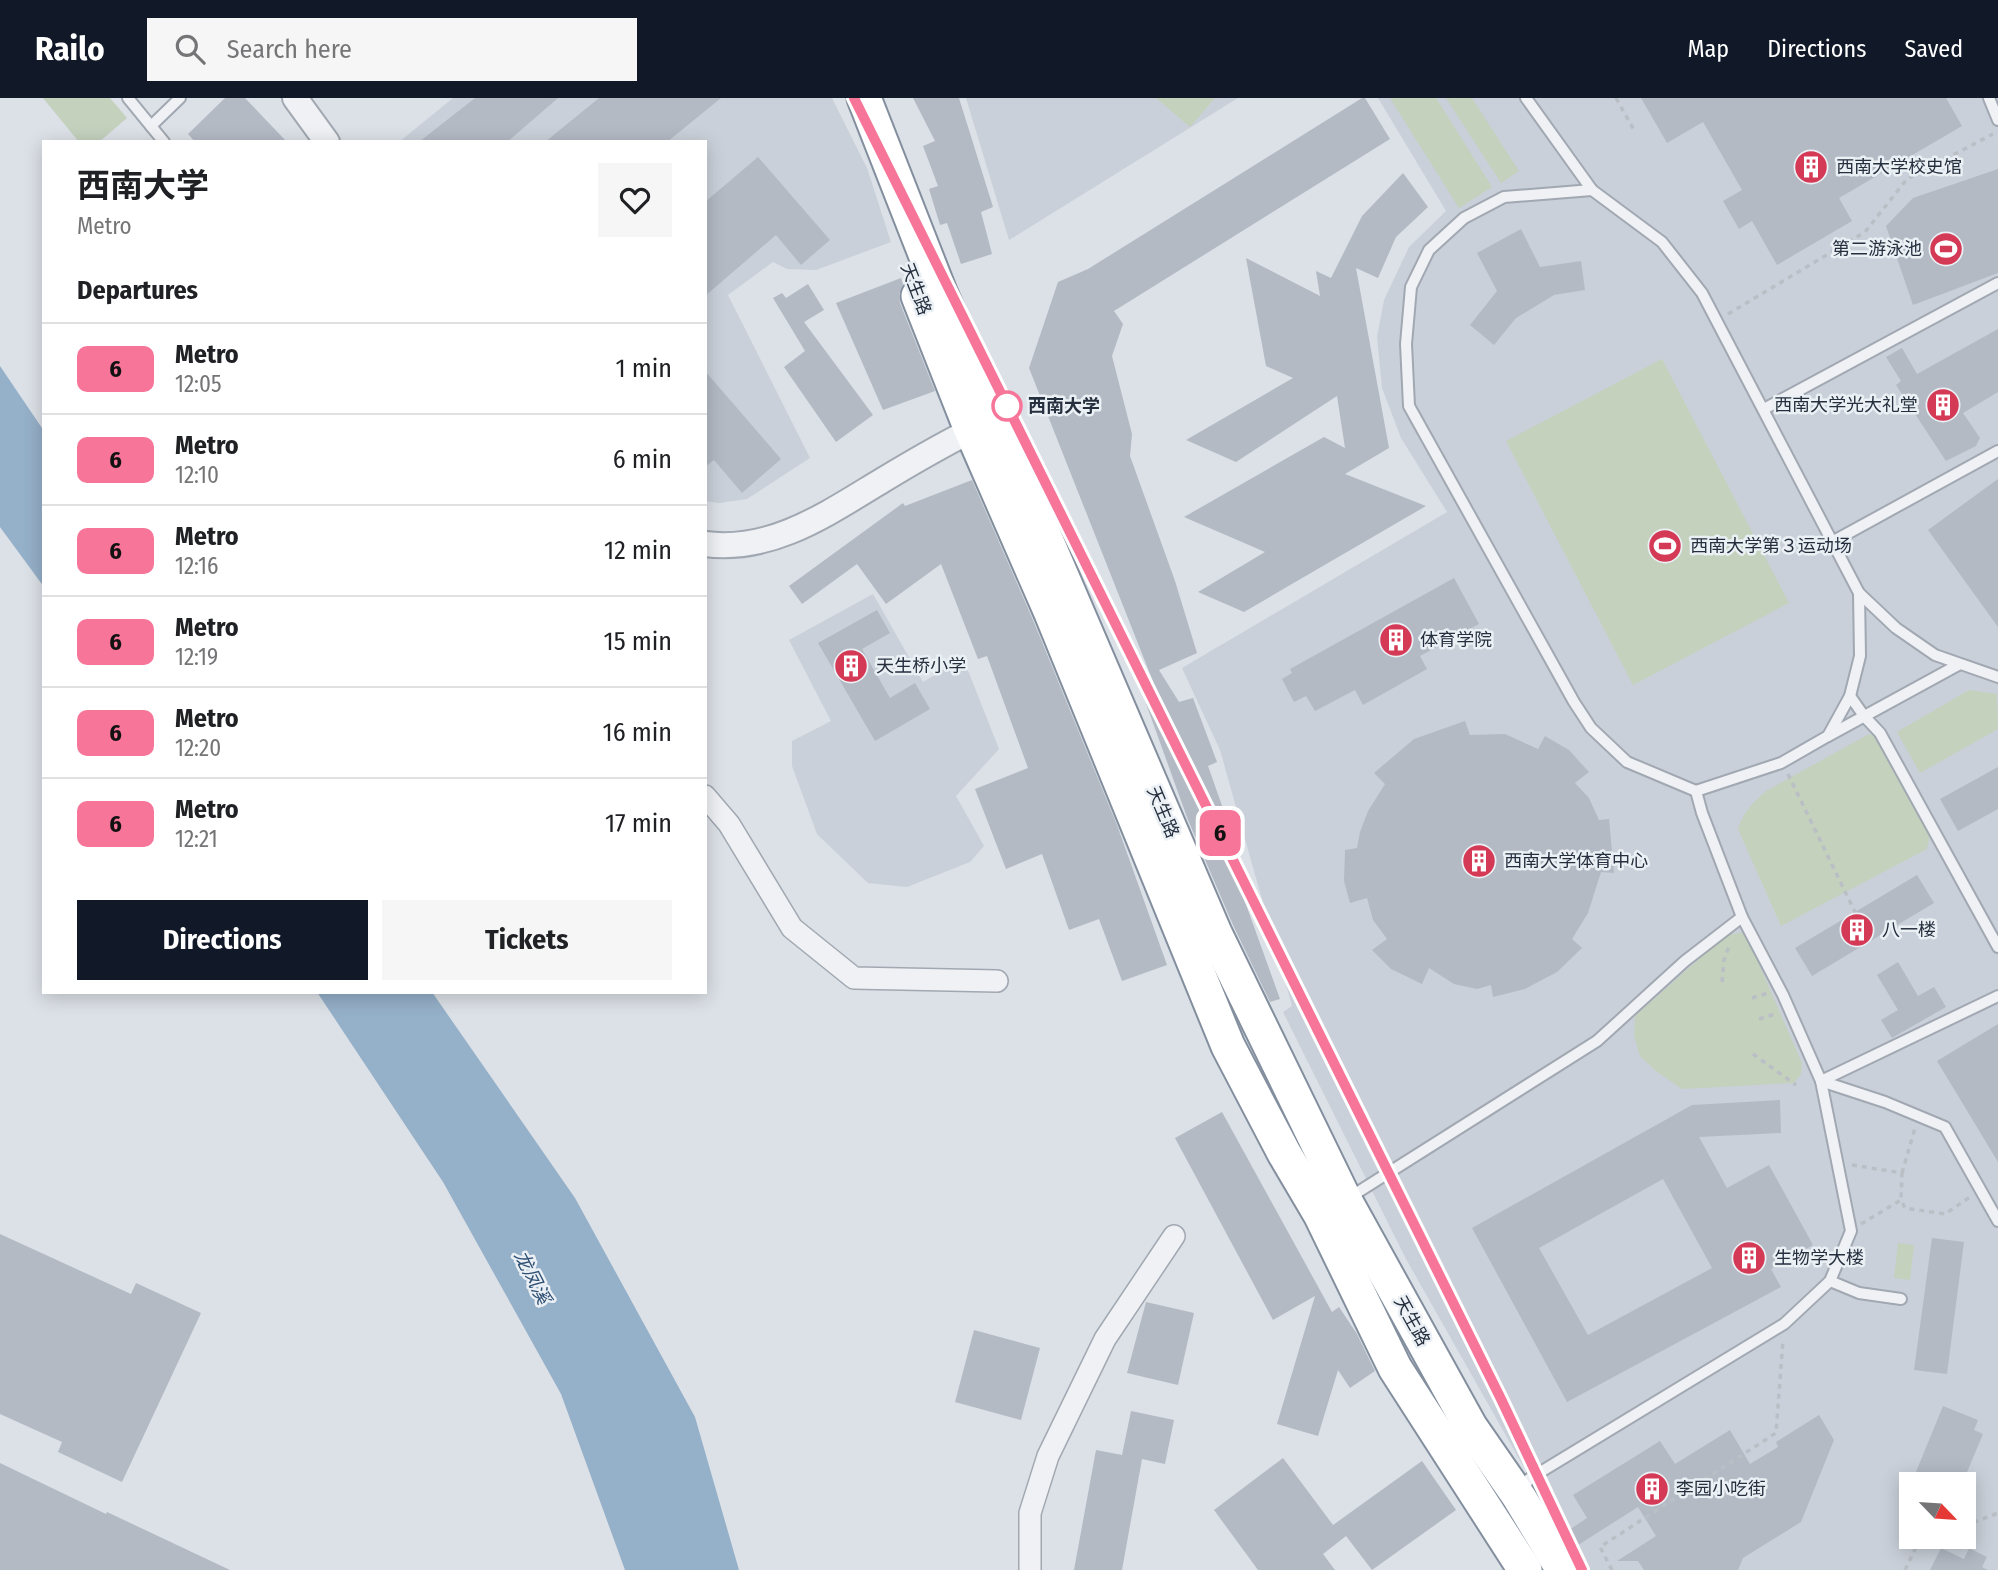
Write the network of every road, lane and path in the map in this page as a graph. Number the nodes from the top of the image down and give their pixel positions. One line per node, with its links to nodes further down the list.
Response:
1 (128, 98): 10 (lane)
2 (180, 98): 10 (lane)
3 (295, 98): 14 (street)
4 (842, 98): 19 (highway, 天生路)
5 (864, 98): 19 (highway, 天生路)
6 (1526, 98): 15 (lane)
7 (1616, 98): 12 (path)
8 (1989, 98): 9 (lane)
9 (1998, 120)
10 (151, 126): 13 (lane)
11 (1998, 131): 17 (path)
12 (1635, 132)
13 (162, 140)
14 (326, 140)
15 (1592, 190): 17 (lane); 30 (lane)
16 (1998, 284): 18 (lane)
17 (1717, 320): 18 (lane)
18 (1764, 410): 21 (lane)
19 (983, 424): 22 (street); 47 (highway, 天生路)
20 (1998, 451): 21 (lane)
21 (1832, 542): 23 (lane)
22 (707, 544)
23 (1859, 593): 24 (lane); 26 (lane)
24 (1958, 664): 25 (lane); 27 (lane)
25 (1998, 677)
26 (1850, 696): 27 (lane); 28 (lane)
27 (1864, 716): 28 (lane); 35 (lane)
28 (1828, 736): 29 (lane)
29 (1781, 763): 30 (lane); 32 (path)
30 (1696, 791): 33 (lane)
31 (707, 798): 36 (street)
32 (1854, 912)
33 (1742, 917): 34 (lane); 47 (lane)
34 (1749, 930): 37 (path); 40 (lane)
35 (1998, 947)
36 (998, 981)
37 (1722, 982)
38 (1998, 996): 40 (lane)
39 (1753, 1054): 41 (path)
40 (1821, 1081): 42 (lane); 43 (lane)
41 (1796, 1085)
42 (1918, 1116): 44 (path); 45 (lane)
43 (1838, 1163): 44 (path); 49 (lane)
44 (1902, 1173): 46 (path)
45 (1980, 1190): 46 (path); 48 (lane)
46 (1901, 1200): 49 (path)
47 (1333, 1207): 54 (highway, 天生路)
48 (1998, 1221)
49 (1851, 1231): 51 (lane)
50 (1174, 1236): 58 (street)
51 (1830, 1281): 52 (lane); 53 (lane)
52 (1900, 1299)
53 (1784, 1324): 54 (lane); 61 (path)
54 (1504, 1506): 59 (highway, 天生路); 60 (highway, 天生路)
55 (1998, 1513): 56 (path)
56 (1976, 1521)
57 (1916, 1549): 62 (path)
58 (1030, 1570)
59 (1525, 1570)
60 (1563, 1570)
61 (1612, 1570)
62 (1905, 1570)

